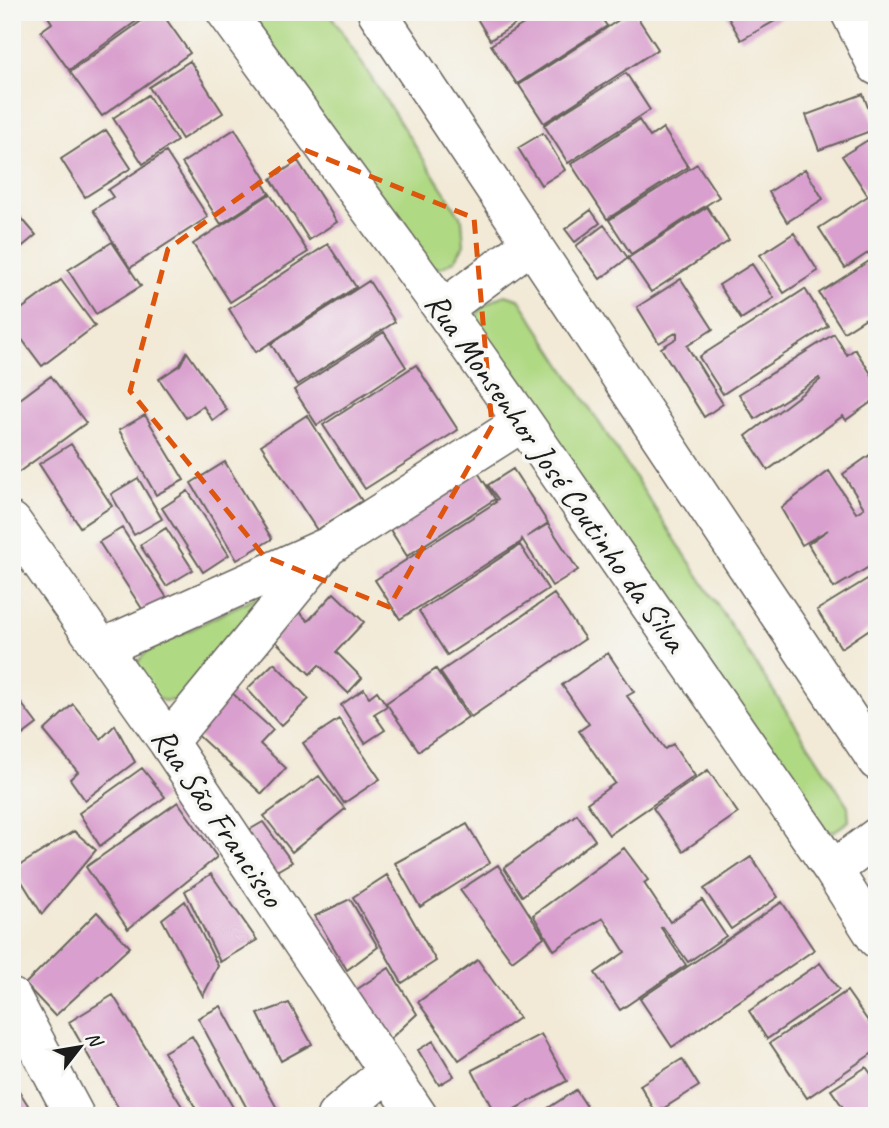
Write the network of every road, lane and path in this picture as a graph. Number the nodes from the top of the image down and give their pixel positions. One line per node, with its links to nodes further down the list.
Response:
1 (226, 12): 6 (street, Rua Monsenhor José Coutinho da Silva)
2 (377, 12): 5 (street)
3 (850, 12): 4 (street)
4 (877, 66)
5 (532, 243): 6 (street); 12 (street)
6 (443, 309): 7 (street, Rua Monsenhor José Coutinho da Silva)
7 (523, 422): 9 (street); 14 (street, Rua Monsenhor José Coutinho da Silva)
8 (12, 522): 10 (street, Rua São Francisco)
9 (329, 546): 10 (street); 11 (street)
10 (102, 648): 11 (street, Rua São Francisco)
11 (168, 742): 17 (street, Rua São Francisco)
12 (877, 761)
13 (877, 837): 14 (street)
14 (833, 870): 15 (street, Rua Monsenhor José Coutinho da Silva)
15 (877, 939)
16 (12, 998): 18 (street)
17 (388, 1071): 19 (street); 20 (street, Rua São Francisco)
18 (75, 1116)
19 (336, 1116)
20 (418, 1116)

